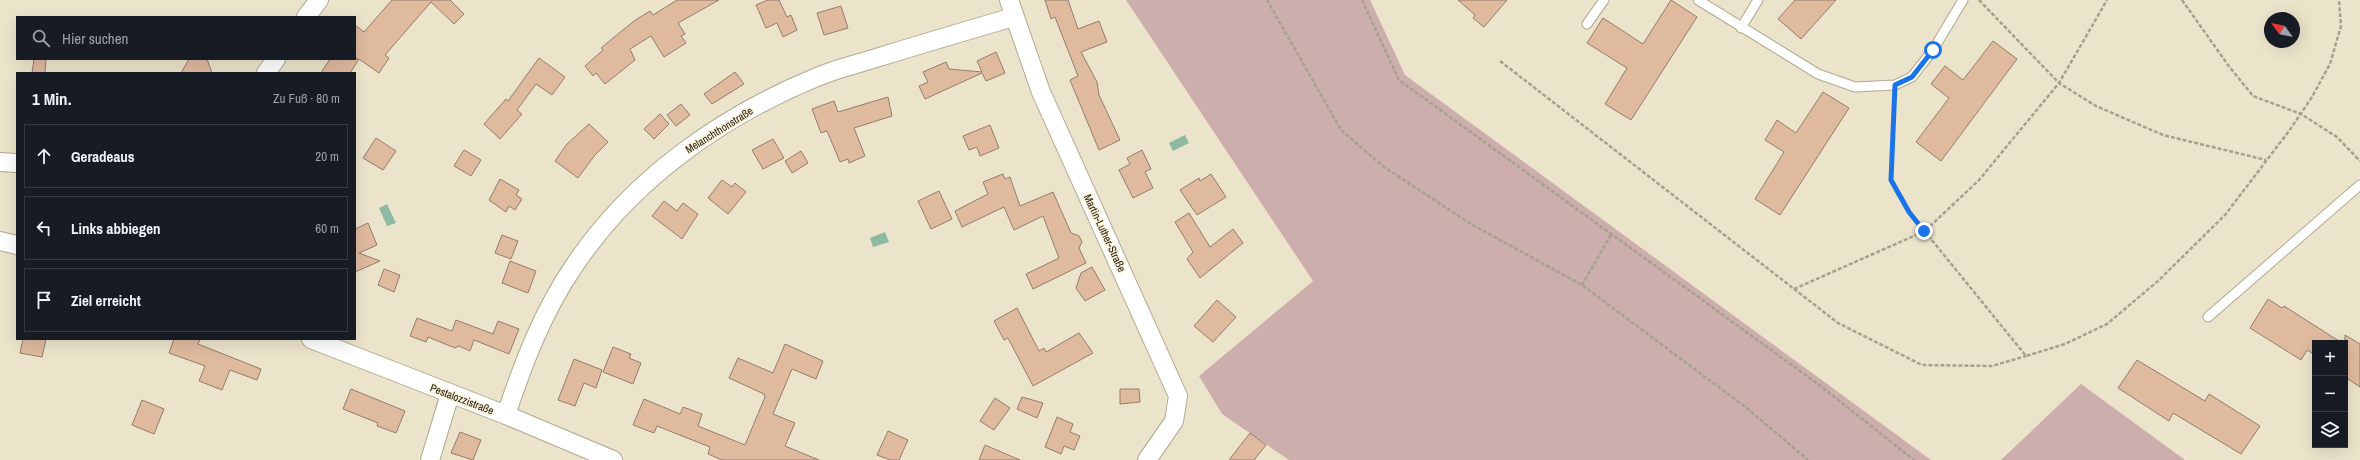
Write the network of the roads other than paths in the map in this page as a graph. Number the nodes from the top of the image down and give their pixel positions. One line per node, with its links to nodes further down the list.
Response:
1 (319, 0): 7 (street)
2 (1604, 0): 8 (lane)
3 (1698, 0): 9 (lane)
4 (1758, 0): 9 (lane)
5 (1963, 0): 9 (lane)
6 (1012, 8): 20 (street, Melanchthonstraße); 23 (street, Martin-Luther-Straße)
7 (307, 16)
8 (1587, 24)
9 (1741, 28)
10 (275, 60): 11 (street)
11 (267, 72)
12 (0, 162): 13 (street)
13 (16, 163)
14 (2360, 185): 17 (lane)
15 (0, 241): 16 (street)
16 (16, 245)
17 (2208, 317)
18 (314, 340): 19 (street, Pestalozzistraße)
19 (450, 394): 20 (street, Pestalozzistraße); 21 (street)
20 (506, 415): 22 (street, Pestalozzistraße)
21 (430, 460)
22 (613, 460)
23 (1147, 460)

